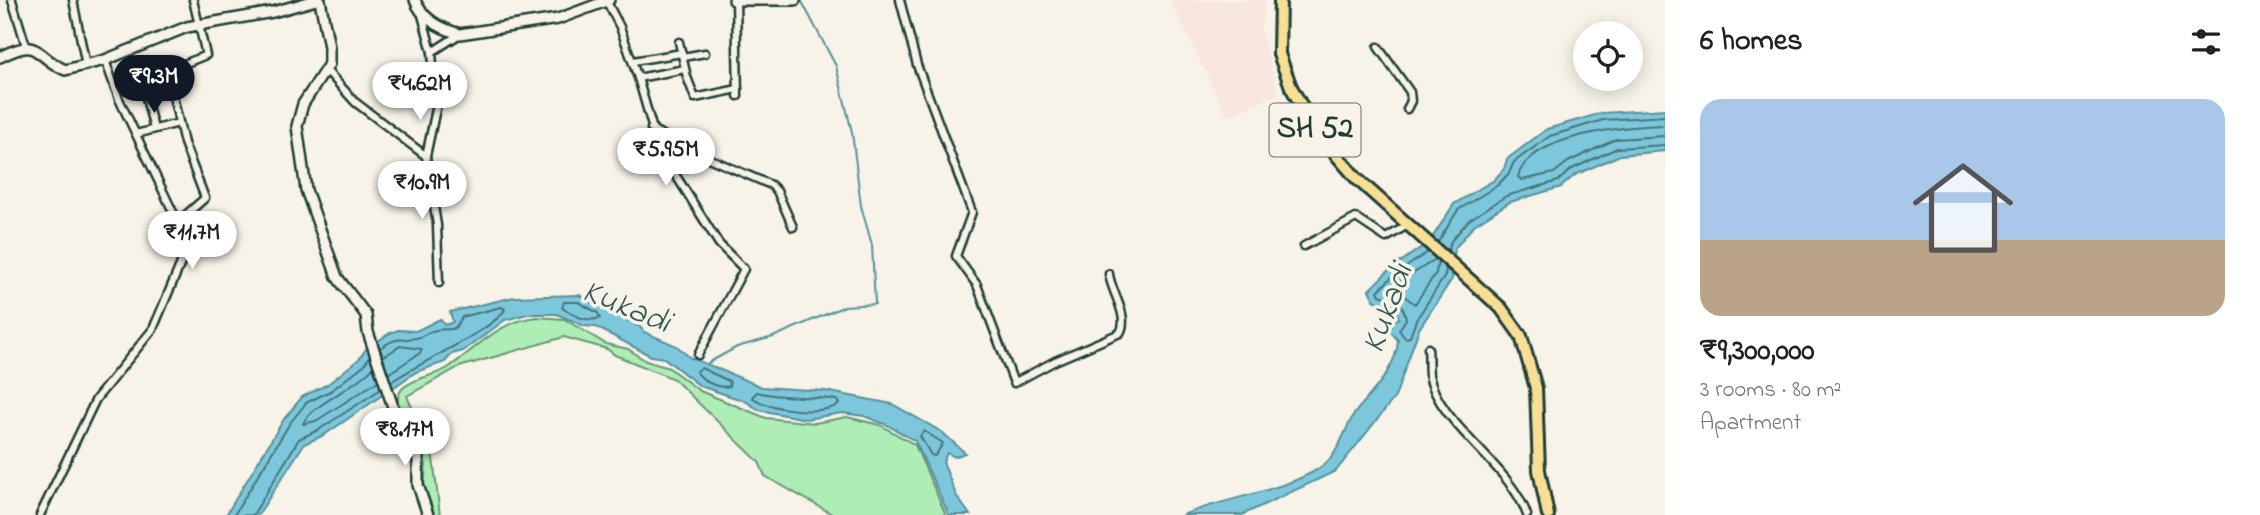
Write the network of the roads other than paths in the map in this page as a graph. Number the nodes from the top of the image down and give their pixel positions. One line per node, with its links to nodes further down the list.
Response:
1 (12, 0): 14 (street)
2 (73, 0): 22 (street)
3 (193, 0): 11 (street)
4 (318, 0): 11 (street); 25 (street)
5 (735, 0): 6 (street); 23 (street)
6 (794, 0)
7 (900, 0): 39 (street)
8 (1280, 0): 36 (main road, SH 52)
9 (608, 1): 12 (street); 21 (street)
10 (416, 3): 12 (street); 16 (street)
11 (199, 24): 20 (street); 24 (street)
12 (460, 34): 16 (street)
13 (680, 41): 18 (street)
14 (26, 46): 19 (street); 22 (street)
15 (1378, 47): 29 (street)
16 (432, 52): 34 (street)
17 (705, 53): 18 (street)
18 (682, 55): 21 (street); 23 (street)
19 (0, 57)
20 (105, 60): 22 (street); 28 (street)
21 (632, 61): 26 (street)
22 (86, 66)
23 (685, 69): 26 (street)
24 (167, 71): 27 (street); 30 (street)
25 (327, 71): 34 (street); 44 (street)
26 (638, 78): 31 (street)
27 (141, 79): 28 (street); 32 (street)
28 (115, 88): 33 (street)
29 (1407, 109)
30 (179, 123): 32 (street); 35 (street)
31 (651, 128): 37 (street); 42 (street)
32 (154, 129): 33 (street)
33 (136, 134): 35 (street)
34 (426, 156): 40 (street)
35 (180, 220): 43 (street)
36 (1411, 226): 38 (street); 46 (main road)
37 (793, 228)
38 (1304, 246)
39 (1109, 274)
40 (439, 283)
41 (1428, 348): 45 (street)
42 (698, 355)
43 (40, 515)
44 (428, 515)
45 (1527, 515)
46 (1548, 515)

